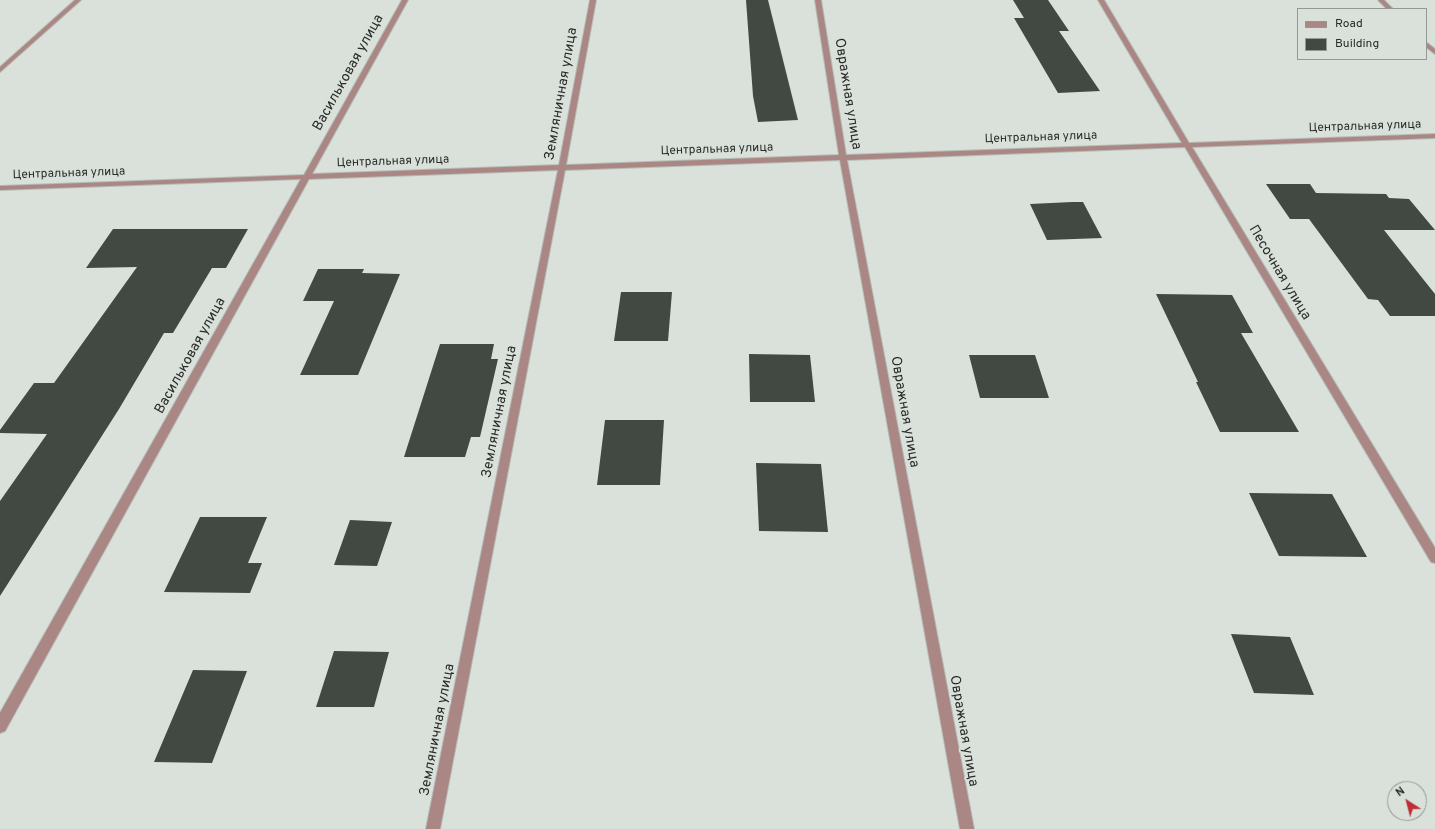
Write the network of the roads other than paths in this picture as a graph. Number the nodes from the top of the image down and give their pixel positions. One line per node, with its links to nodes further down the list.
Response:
1 (78, 0): 10 (street)
2 (405, 0): 15 (street, Васильковая улица)
3 (593, 0): 14 (street, Земляничная улица)
4 (818, 0): 13 (street, Овражная улица)
5 (1101, 0): 12 (street, Песочная улица)
6 (1381, 0): 7 (street)
7 (1389, 8)
8 (1427, 45): 9 (street)
9 (1435, 52)
10 (0, 70)
11 (1435, 136): 12 (street, Центральная улица)
12 (1186, 145): 13 (street, Центральная улица); 17 (street, Песочная улица)
13 (843, 157): 14 (street, Центральная улица); 20 (street, Овражная улица)
14 (562, 168): 15 (street, Центральная улица); 19 (street, Земляничная улица)
15 (307, 177): 16 (street, Центральная улица); 18 (street, Васильковая улица)
16 (0, 188)
17 (1435, 558)
18 (0, 726)
19 (433, 829)
20 (967, 829)

